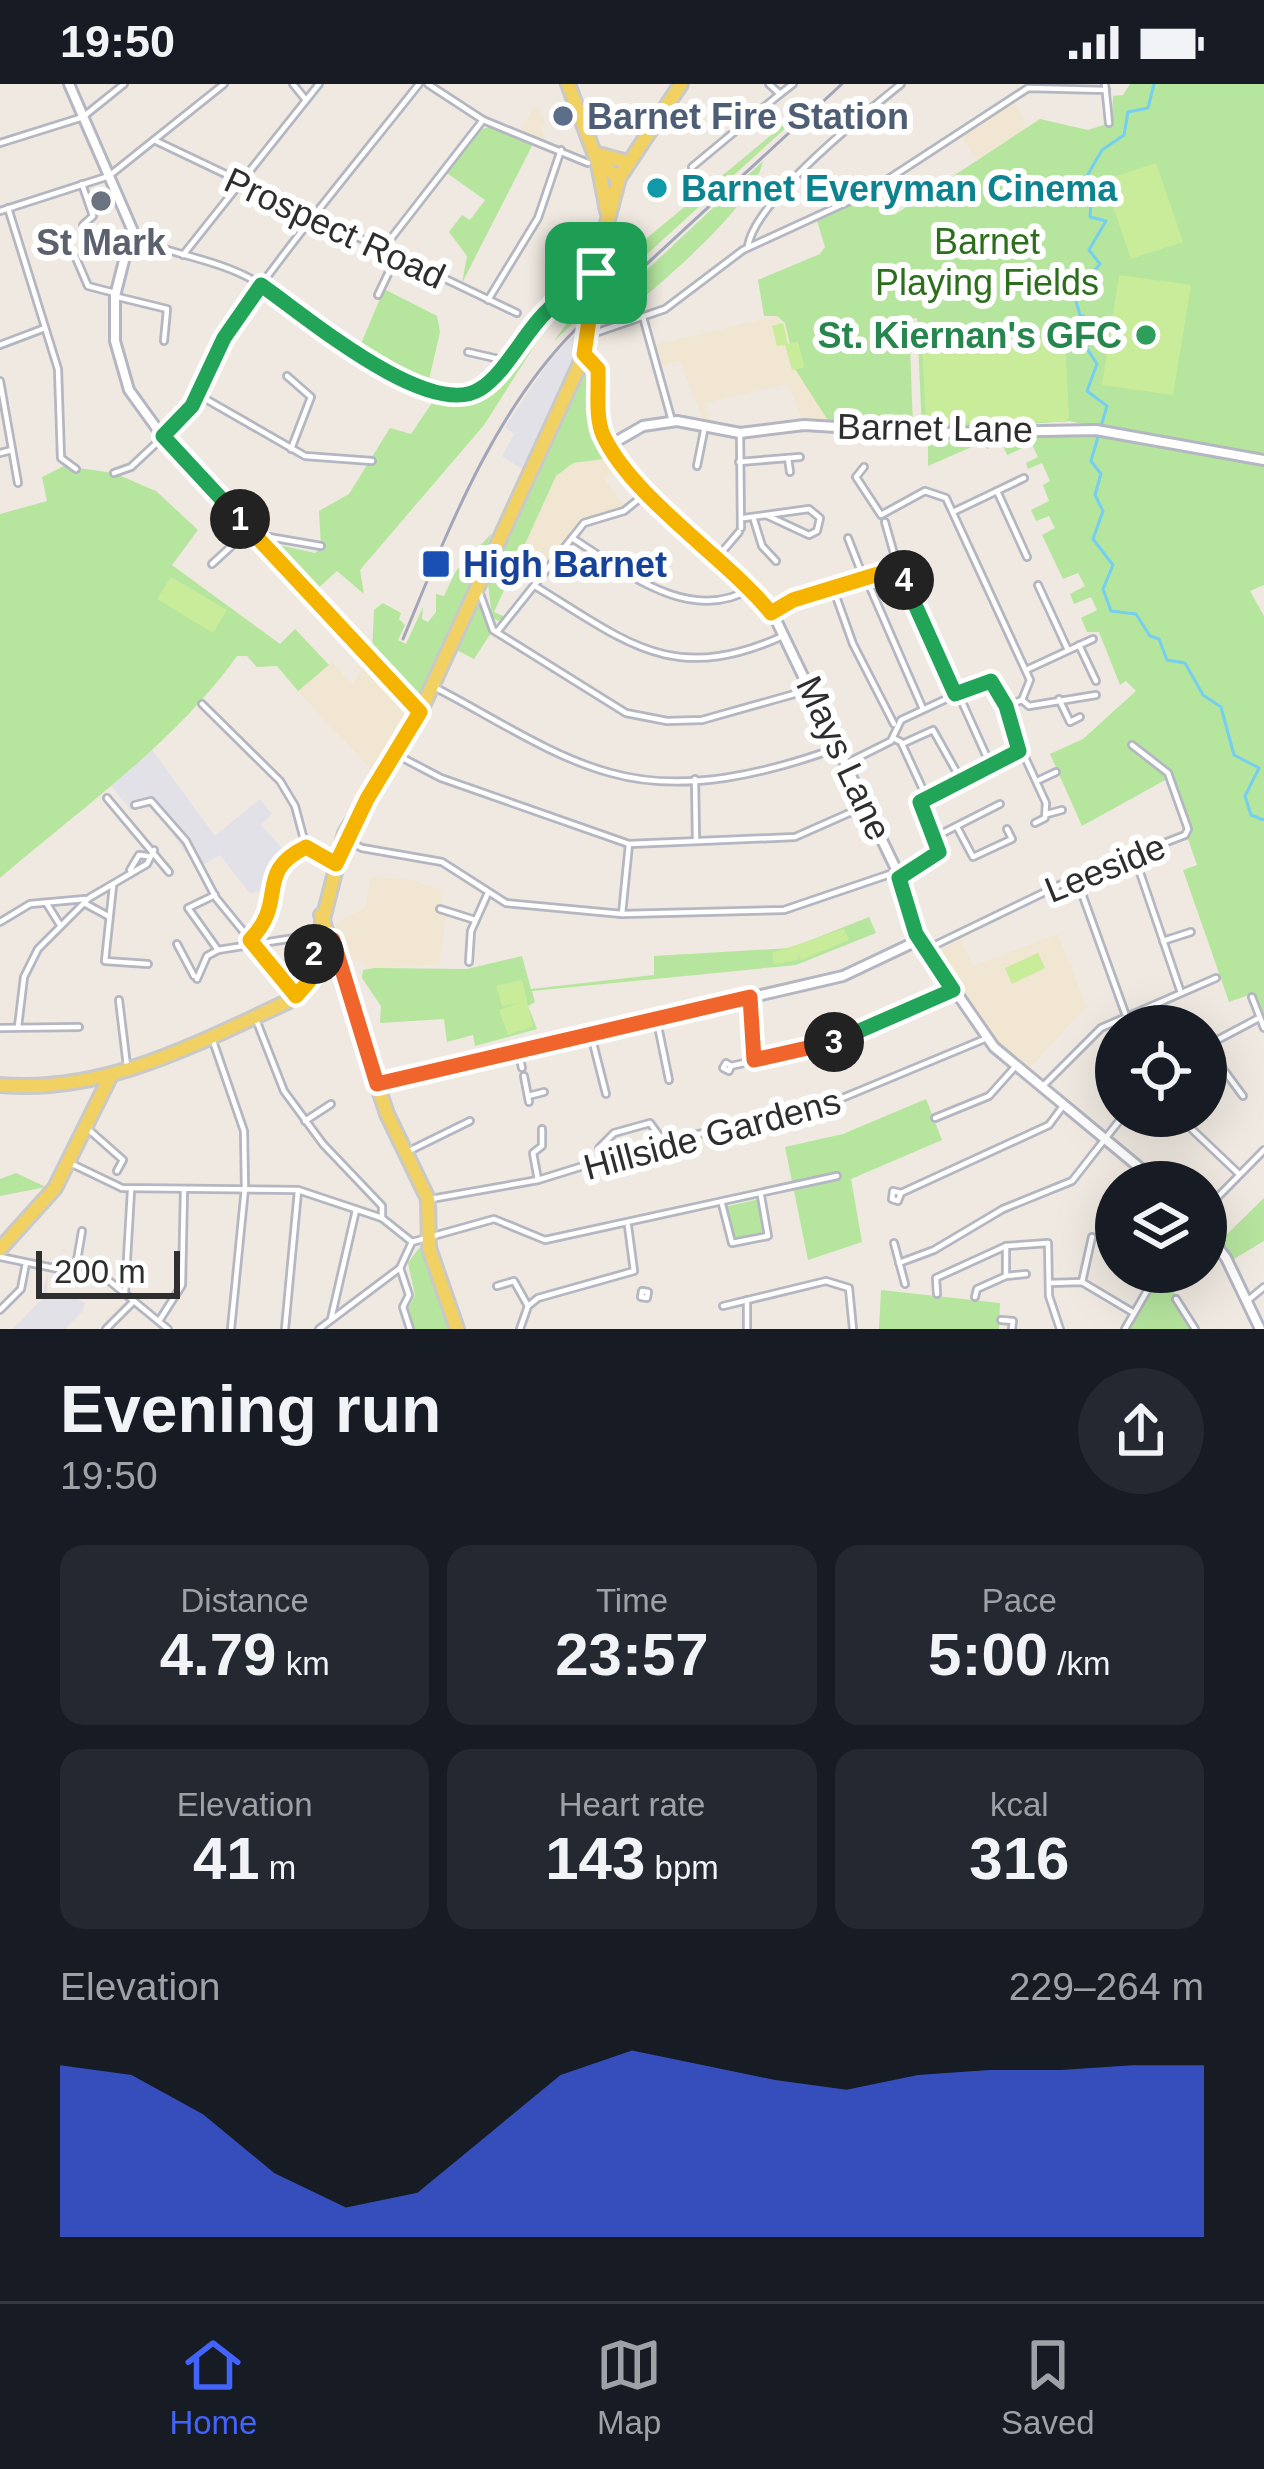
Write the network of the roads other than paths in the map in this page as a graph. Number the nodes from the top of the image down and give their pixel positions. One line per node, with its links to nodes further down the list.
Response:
1 (69, 84): 17 (street)
2 (124, 84): 17 (street)
3 (224, 84): 20 (street)
4 (293, 84): 16 (street)
5 (319, 84): 16 (street)
6 (419, 84): 32 (street)
7 (428, 84): 18 (street)
8 (568, 84): 23 (main road)
9 (681, 84): 24 (main road)
10 (769, 84): 15 (street)
11 (793, 84): 15 (street)
12 (901, 84): 35 (street)
13 (1053, 86): 14 (street); 35 (street)
14 (1105, 87): 19 (street)
15 (780, 94): 25 (street)
16 (306, 100): 28 (street)
17 (83, 117): 21 (street); 26 (street)
18 (483, 119): 22 (street); 36 (street)
19 (1109, 123)
20 (154, 140): 26 (street); 28 (street, Prospect Road)
21 (0, 143)
22 (561, 150): 23 (street); 44 (street)
23 (594, 160): 24 (main road); 27 (main road); 31 (main road)
24 (627, 162): 27 (main road)
25 (692, 167)
26 (109, 176): 29 (street); 34 (street)
27 (619, 178): 31 (main road)
28 (238, 182): 32 (street, Prospect Road); 37 (street)
29 (82, 184): 30 (street); 33 (street)
30 (4, 209): 47 (street)
31 (607, 212): 40 (main road)
32 (314, 218): 36 (street, Prospect Road); 41 (street)
33 (83, 225)
34 (133, 238): 37 (street); 42 (street)
35 (748, 247): 46 (street)
36 (382, 250): 38 (street, Prospect Road)
37 (183, 255): 41 (street)
38 (397, 257): 43 (street); 44 (street, Prospect Road)
39 (76, 258): 42 (street)
40 (596, 273): 50 (main road); 52 (street)
41 (261, 285): 52 (street); 55 (street)
42 (115, 295): 48 (street); 59 (street)
43 (378, 295)
44 (488, 300): 45 (street, Prospect Road)
45 (518, 313)
46 (644, 317): 50 (street); 56 (street)
47 (45, 328): 49 (street); 71 (street)
48 (162, 335)
49 (0, 344)
50 (583, 349): 60 (street); 98 (main road)
51 (468, 352): 52 (street)
52 (504, 360)
53 (0, 381): 62 (street)
54 (290, 381): 61 (street)
55 (197, 394): 59 (street); 61 (street)
56 (672, 421): 57 (street, Barnet Lane); 60 (street, Barnet Lane)
57 (705, 426): 58 (street, Barnet Lane); 69 (street)
58 (740, 433): 66 (street, Barnet Lane); 68 (street)
59 (163, 437): 73 (street); 83 (street)
60 (610, 445): 76 (street, Mays Lane)
61 (291, 449): 67 (street)
62 (12, 450): 63 (street); 75 (street)
63 (0, 453)
64 (800, 457): 65 (street)
65 (788, 458): 68 (street); 72 (street)
66 (1264, 460)
67 (372, 461)
68 (739, 462): 80 (street)
69 (697, 466)
70 (864, 467): 82 (street)
71 (76, 469)
72 (790, 472)
73 (115, 473)
74 (1024, 478): 77 (street)
75 (18, 483)
76 (649, 491): 84 (street); 89 (street, Mays Lane)
77 (997, 491): 78 (street); 88 (street)
78 (953, 512): 82 (street); 105 (street)
79 (766, 515): 79 (street); 81 (street)
80 (744, 518): 81 (street); 89 (street)
81 (754, 518): 90 (street)
82 (884, 519): 92 (street)
83 (250, 529): 86 (street); 91 (street)
84 (572, 538): 95 (street); 96 (street)
85 (848, 538): 93 (street)
86 (262, 542): 87 (street); 110 (street)
87 (320, 547)
88 (1027, 557)
89 (716, 559): 96 (street, Mays Lane)
90 (776, 561)
91 (212, 564)
92 (898, 568): 93 (street); 108 (street)
93 (865, 578): 97 (street); 115 (street)
94 (1038, 585): 104 (street)
95 (535, 586): 100 (street); 101 (street)
96 (752, 588): 99 (street, Mays Lane)
97 (833, 588): 99 (street); 117 (street)
98 (474, 589): 100 (street); 110 (main road)
99 (771, 613): 101 (street, Mays Lane)
100 (497, 632): 107 (street)
101 (785, 635): 107 (street, Mays Lane)
102 (1094, 638): 103 (street)
103 (1079, 645): 104 (street); 106 (street)
104 (1068, 650): 105 (street)
105 (1026, 670): 112 (street)
106 (1096, 681)
107 (812, 689): 121 (street, Mays Lane)
108 (956, 693): 114 (street); 115 (street); 125 (street)
109 (1096, 695): 111 (street)
110 (426, 699): 123 (main road); 128 (street)
111 (1059, 699): 112 (street); 116 (street)
112 (1022, 700): 114 (street)
113 (202, 704): 145 (street)
114 (1006, 706): 122 (street)
115 (922, 710): 117 (street)
116 (1080, 717)
117 (896, 725): 118 (street)
118 (893, 738): 119 (street); 124 (street)
119 (902, 744): 127 (street); 131 (street)
120 (1132, 745): 148 (street, Leeside)
121 (837, 748): 124 (street, Mays Lane); 128 (street)
122 (1019, 751): 125 (street); 129 (street)
123 (396, 754): 142 (main road); 144 (street)
124 (845, 764): 134 (street, Mays Lane)
125 (990, 764): 127 (street)
126 (1056, 772): 129 (street)
127 (960, 778): 131 (street)
128 (695, 779): 143 (street)
129 (1037, 781): 136 (street)
130 (107, 798): 147 (street)
131 (923, 798): 140 (street)
132 (1000, 804): 138 (street)
133 (135, 805): 154 (street)
134 (866, 806): 143 (street); 151 (street, Mays Lane)
135 (1062, 810): 136 (street)
136 (1047, 814): 137 (street)
137 (1035, 823)
138 (957, 827): 140 (street); 146 (street)
139 (1007, 830): 146 (street)
140 (935, 837): 151 (street)
141 (987, 838): 146 (street)
142 (346, 840): 149 (main road); 155 (street)
143 (696, 841): 144 (street)
144 (629, 844): 159 (street)
145 (306, 847): 149 (street); 166 (street)
146 (992, 849)
147 (154, 850): 150 (street); 153 (street)
148 (1134, 855): 152 (street, Leeside); 167 (street)
149 (336, 864): 164 (main road)
150 (169, 872)
151 (898, 874): 159 (street); 169 (street, Mays Lane)
152 (1076, 878): 169 (street, Leeside); 180 (street)
153 (113, 886): 157 (street); 160 (street)
154 (215, 895): 166 (street); 170 (street)
155 (487, 895): 159 (street); 161 (street)
156 (46, 901): 157 (street); 162 (street); 163 (street)
157 (86, 901): 160 (street); 163 (street)
158 (440, 909): 161 (street)
159 (622, 914)
160 (108, 916): 172 (street)
161 (475, 920): 171 (street)
162 (0, 922)
163 (60, 925): 185 (street)
164 (323, 926): 166 (street); 176 (main road); 202 (main road)
165 (1191, 932): 167 (street)
166 (251, 941): 170 (street); 176 (street)
167 (1163, 941): 174 (street)
168 (177, 944): 170 (street)
169 (922, 945): 175 (street, Mays Lane); 177 (street)
170 (218, 950)
171 (469, 962)
172 (148, 964)
173 (1216, 978): 174 (street)
174 (1180, 989): 181 (street)
175 (953, 990): 193 (street, Mays Lane); 195 (street)
176 (296, 996): 182 (main road)
177 (750, 997): 183 (street); 195 (street)
178 (1252, 997): 184 (street)
179 (119, 1000): 198 (street)
180 (1122, 1005)
181 (1148, 1005)
182 (255, 1016): 192 (main road); 212 (street)
183 (656, 1018): 189 (street); 200 (street)
184 (1257, 1019): 188 (street); 191 (street)
185 (18, 1027): 186 (street); 187 (street)
186 (0, 1028)
187 (80, 1028)
188 (1264, 1028)
189 (590, 1033): 194 (street); 206 (street)
190 (1095, 1034): 204 (street)
191 (1227, 1035)
192 (212, 1036): 198 (main road); 231 (street)
193 (987, 1038): 197 (street, Mays Lane); 219 (street, Hillside Gardens)
194 (518, 1050): 202 (street); 205 (street)
195 (754, 1060): 196 (street)
196 (731, 1066)
197 (1014, 1068): 204 (street, Mays Lane); 211 (street)
198 (128, 1071): 201 (main road)
199 (1227, 1074): 207 (street)
200 (669, 1080)
201 (100, 1082): 203 (main road); 214 (main road)
202 (377, 1084): 221 (main road)
203 (0, 1085)
204 (1040, 1089): 209 (street, Mays Lane)
205 (544, 1092)
206 (606, 1094)
207 (1243, 1096)
208 (332, 1104): 212 (street)
209 (1064, 1106): 218 (street, Mays Lane); 234 (street)
210 (628, 1117): 215 (street)
211 (934, 1118)
212 (305, 1121): 239 (street)
213 (470, 1121): 221 (street)
214 (83, 1126): 224 (main road); 225 (street)
215 (631, 1129): 219 (street); 222 (street)
216 (542, 1130): 228 (street)
217 (1200, 1137): 226 (street)
218 (1107, 1138): 223 (street, Mays Lane); 247 (street)
219 (663, 1141): 222 (street, Hillside Gardens)
220 (1264, 1150): 226 (street)
221 (406, 1153): 236 (main road)
222 (601, 1161): 228 (street, Hillside Gardens)
223 (1134, 1161)
224 (68, 1162): 232 (street); 248 (main road)
225 (117, 1171)
226 (1239, 1174): 229 (street)
227 (837, 1176): 235 (street)
228 (538, 1180): 236 (street, Hillside Gardens)
229 (1227, 1187)
230 (184, 1188): 231 (street); 232 (street); 278 (street)
231 (244, 1188): 233 (street); 283 (street)
232 (131, 1189): 264 (street)
233 (298, 1190): 238 (street); 284 (street)
234 (901, 1193)
235 (761, 1196): 237 (street); 237 (street)
236 (428, 1199): 243 (main road)
237 (722, 1204): 240 (street)
238 (356, 1210): 239 (street); 276 (street)
239 (382, 1218): 244 (street)
240 (628, 1226): 243 (street); 254 (street)
241 (82, 1232): 255 (street)
242 (1092, 1237): 258 (street)
243 (428, 1238): 244 (street); 287 (main road)
244 (412, 1242): 253 (street)
245 (894, 1243): 251 (street)
246 (1006, 1246): 257 (street); 259 (street); 266 (street)
247 (934, 1250): 249 (street); 251 (street)
248 (0, 1253): 250 (street)
249 (938, 1261)
250 (26, 1263): 255 (street); 274 (street)
251 (899, 1263): 260 (street)
252 (1227, 1267): 271 (street)
253 (400, 1268): 276 (street); 286 (street)
254 (634, 1271): 263 (street); 272 (street)
255 (75, 1273): 264 (street)
256 (1026, 1274): 257 (street)
257 (1006, 1276): 267 (street)
258 (1082, 1282): 259 (street); 275 (street)
259 (1049, 1283): 291 (street)
260 (905, 1284)
261 (497, 1286): 272 (street)
262 (1264, 1287): 271 (street)
263 (641, 1292)
264 (125, 1293): 270 (street)
265 (1146, 1293): 275 (street)
266 (937, 1294)
267 (975, 1297)
268 (1176, 1299): 293 (street)
269 (747, 1300): 273 (street); 289 (street); 290 (street)
270 (134, 1301): 278 (street); 281 (street)
271 (1247, 1301): 294 (street)
272 (528, 1306): 288 (street)
273 (723, 1306)
274 (0, 1310)
275 (1134, 1313): 292 (street)
276 (331, 1319): 285 (street)
277 (1001, 1320): 280 (street)
278 (158, 1321): 282 (street)
279 (1028, 1322): 280 (street)
280 (1012, 1325)
281 (106, 1329)
282 (168, 1329)
283 (231, 1329)
284 (284, 1329)
285 (319, 1329)
286 (410, 1329)
287 (457, 1329)
288 (520, 1329)
289 (747, 1329)
290 (854, 1329)
291 (1060, 1329)
292 (1126, 1329)
293 (1195, 1329)
294 (1260, 1329)

